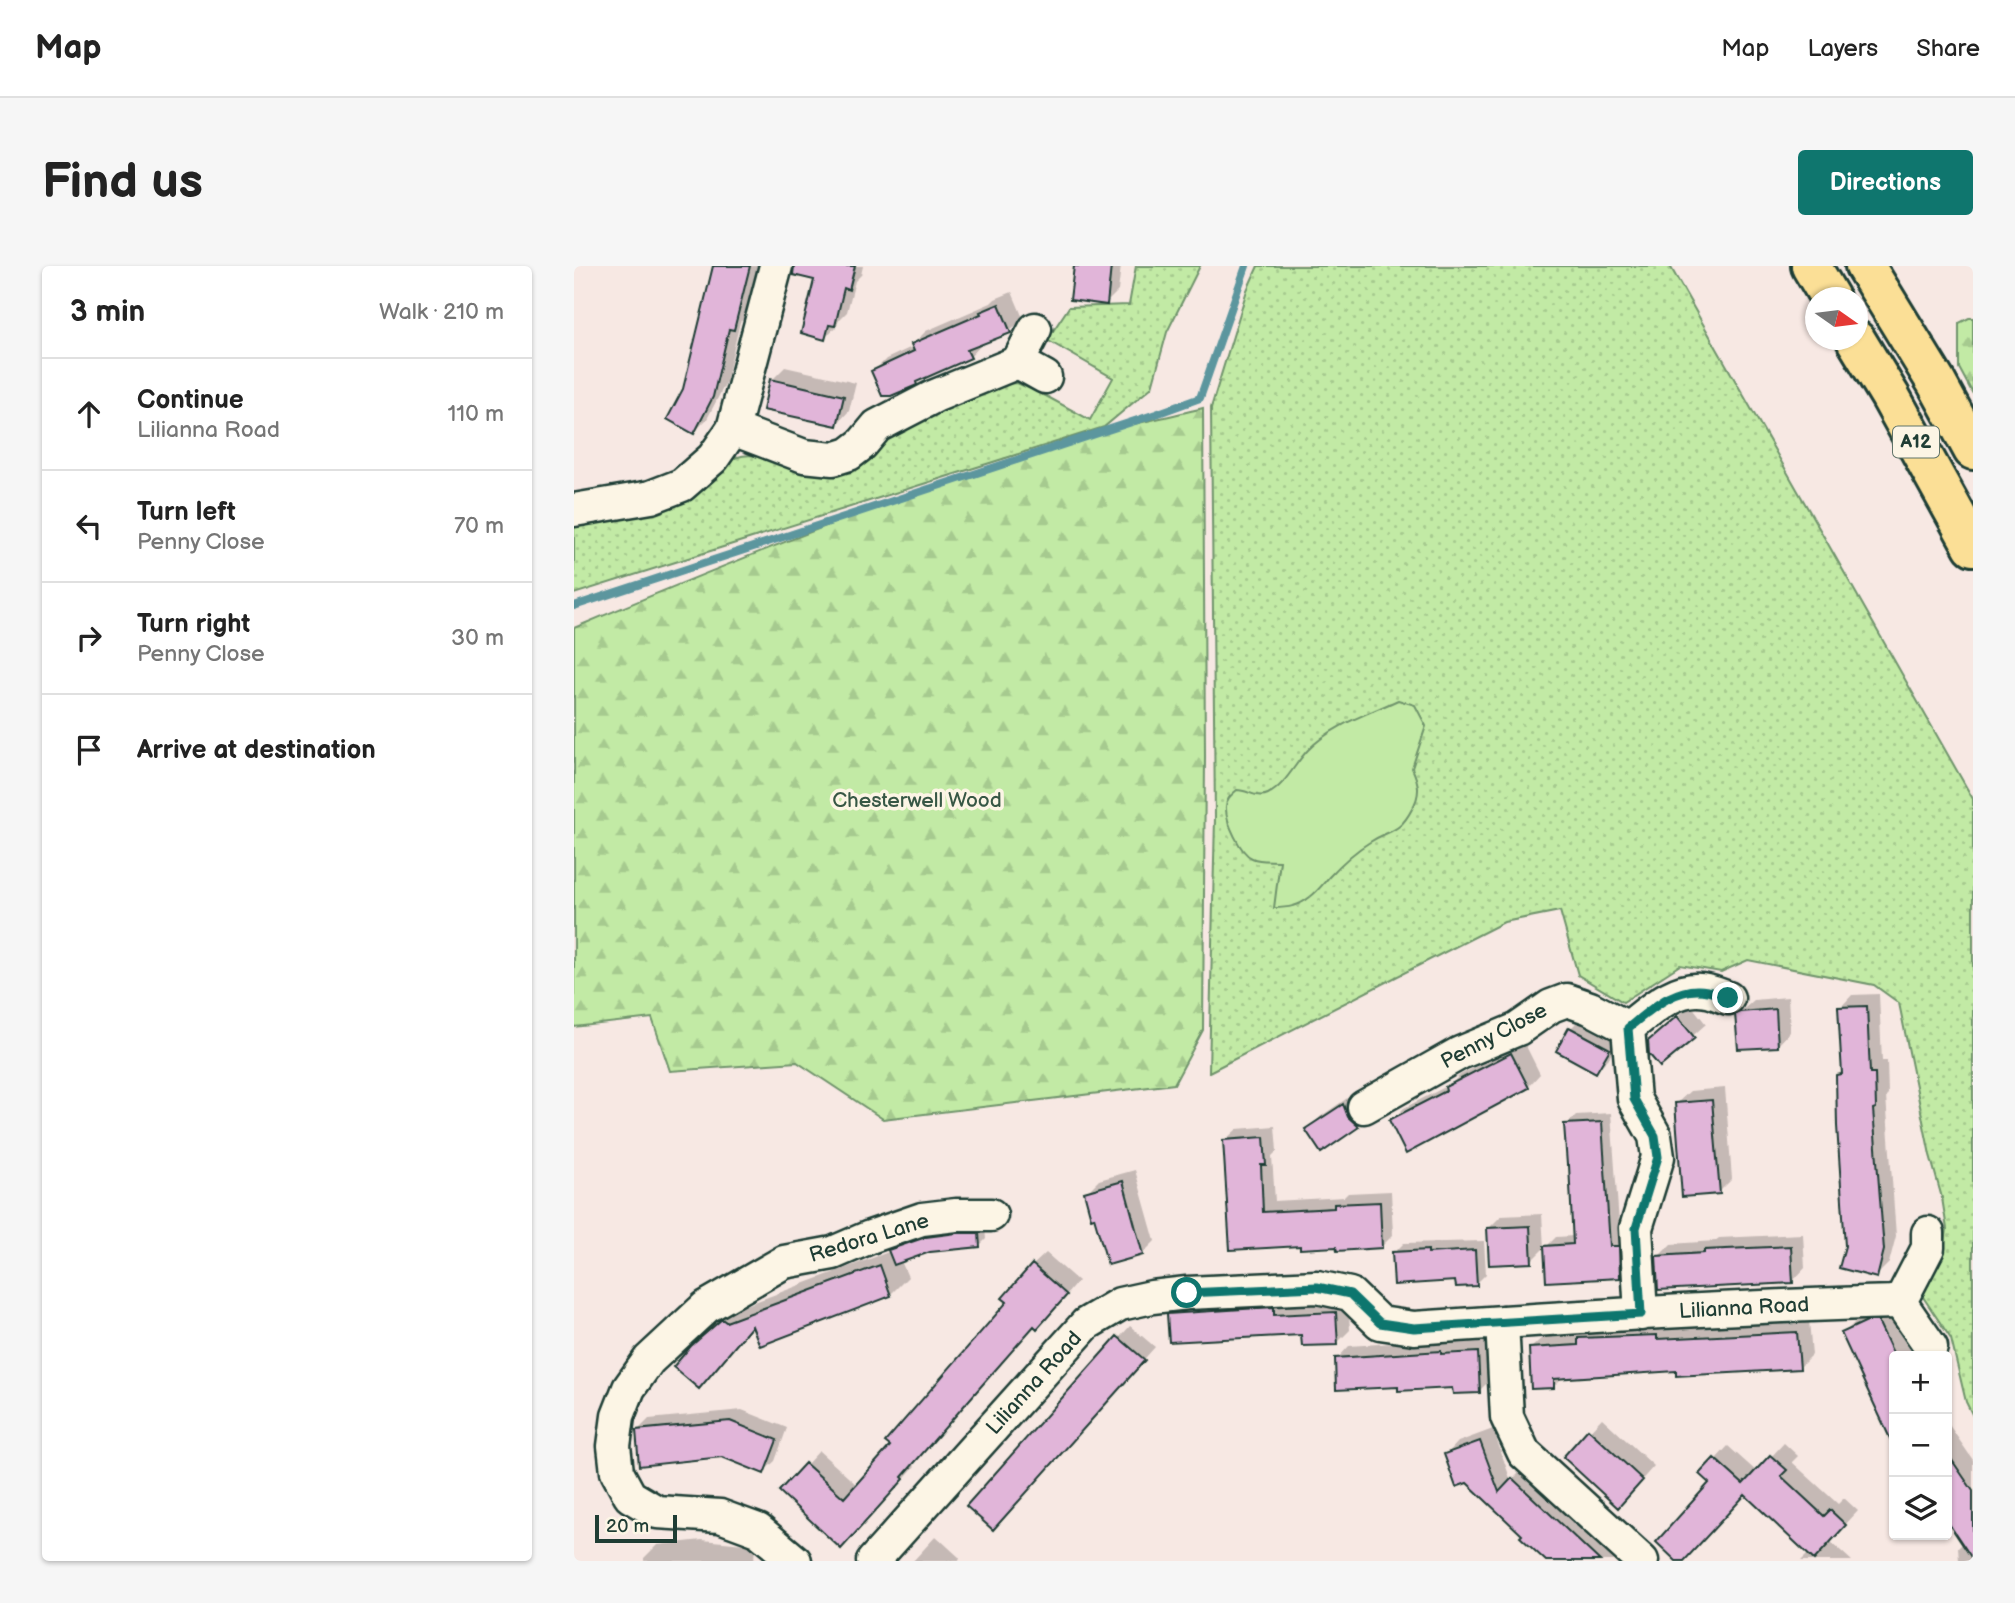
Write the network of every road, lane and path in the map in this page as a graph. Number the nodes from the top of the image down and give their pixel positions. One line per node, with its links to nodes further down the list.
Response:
1 (776, 266): 7 (street)
2 (1811, 266): 4 (highway)
3 (1865, 266): 8 (highway, A12)
4 (1823, 287)
5 (1035, 329): 7 (street)
6 (1862, 350): 10 (highway, A12)
7 (733, 429): 9 (street)
8 (1973, 450)
9 (574, 510)
10 (1973, 546)
11 (1728, 998): 12 (street)
12 (1628, 1028): 13 (street, Penny Close); 17 (street)
13 (1364, 1107)
14 (991, 1215): 20 (street, Redora Lane)
15 (1928, 1233): 16 (street)
16 (1900, 1303): 17 (street, Lilianna Road); 19 (street)
17 (1641, 1314): 18 (street, Lilianna Road)
18 (1502, 1322): 21 (street, Lilianna Road); 22 (street)
19 (1931, 1347)
20 (795, 1561)
21 (873, 1561)
22 (1642, 1561)

